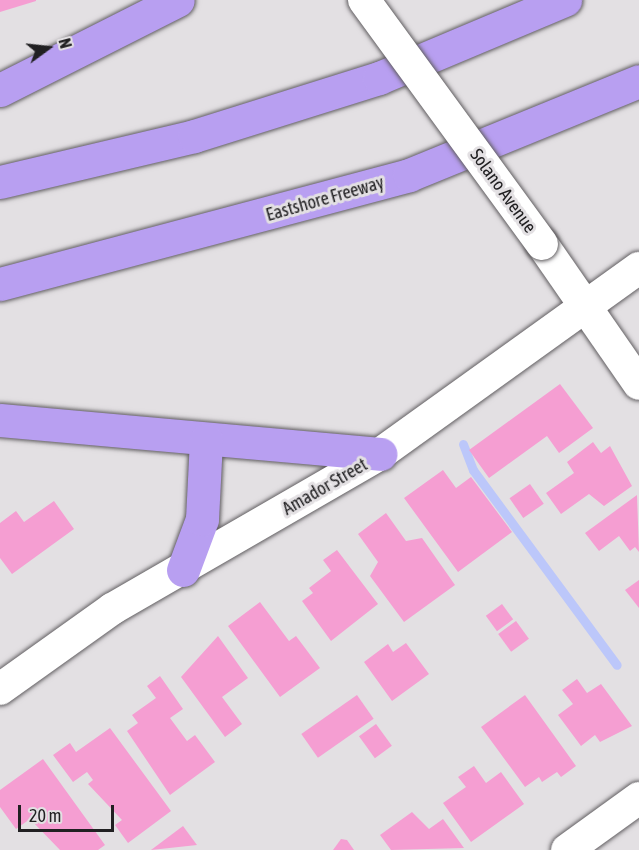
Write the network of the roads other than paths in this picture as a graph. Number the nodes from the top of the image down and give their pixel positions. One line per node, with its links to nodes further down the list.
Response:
1 (178, 0): 5 (highway)
2 (364, 0): 9 (street, Solano Avenue, bridge)
3 (565, 0): 6 (highway)
4 (639, 81): 8 (highway, Eastshore Freeway)
5 (0, 90)
6 (0, 182)
7 (639, 268): 9 (street, Amador Street)
8 (0, 284)
9 (584, 308): 10 (street, Solano Avenue); 13 (street, Amador Street)
10 (639, 384)
11 (0, 420): 12 (highway)
12 (206, 440): 13 (highway); 14 (highway)
13 (380, 454): 14 (street, Amador Street)
14 (183, 570): 15 (street, Amador Street)
15 (0, 689)
16 (639, 798): 17 (street)
17 (567, 850)

